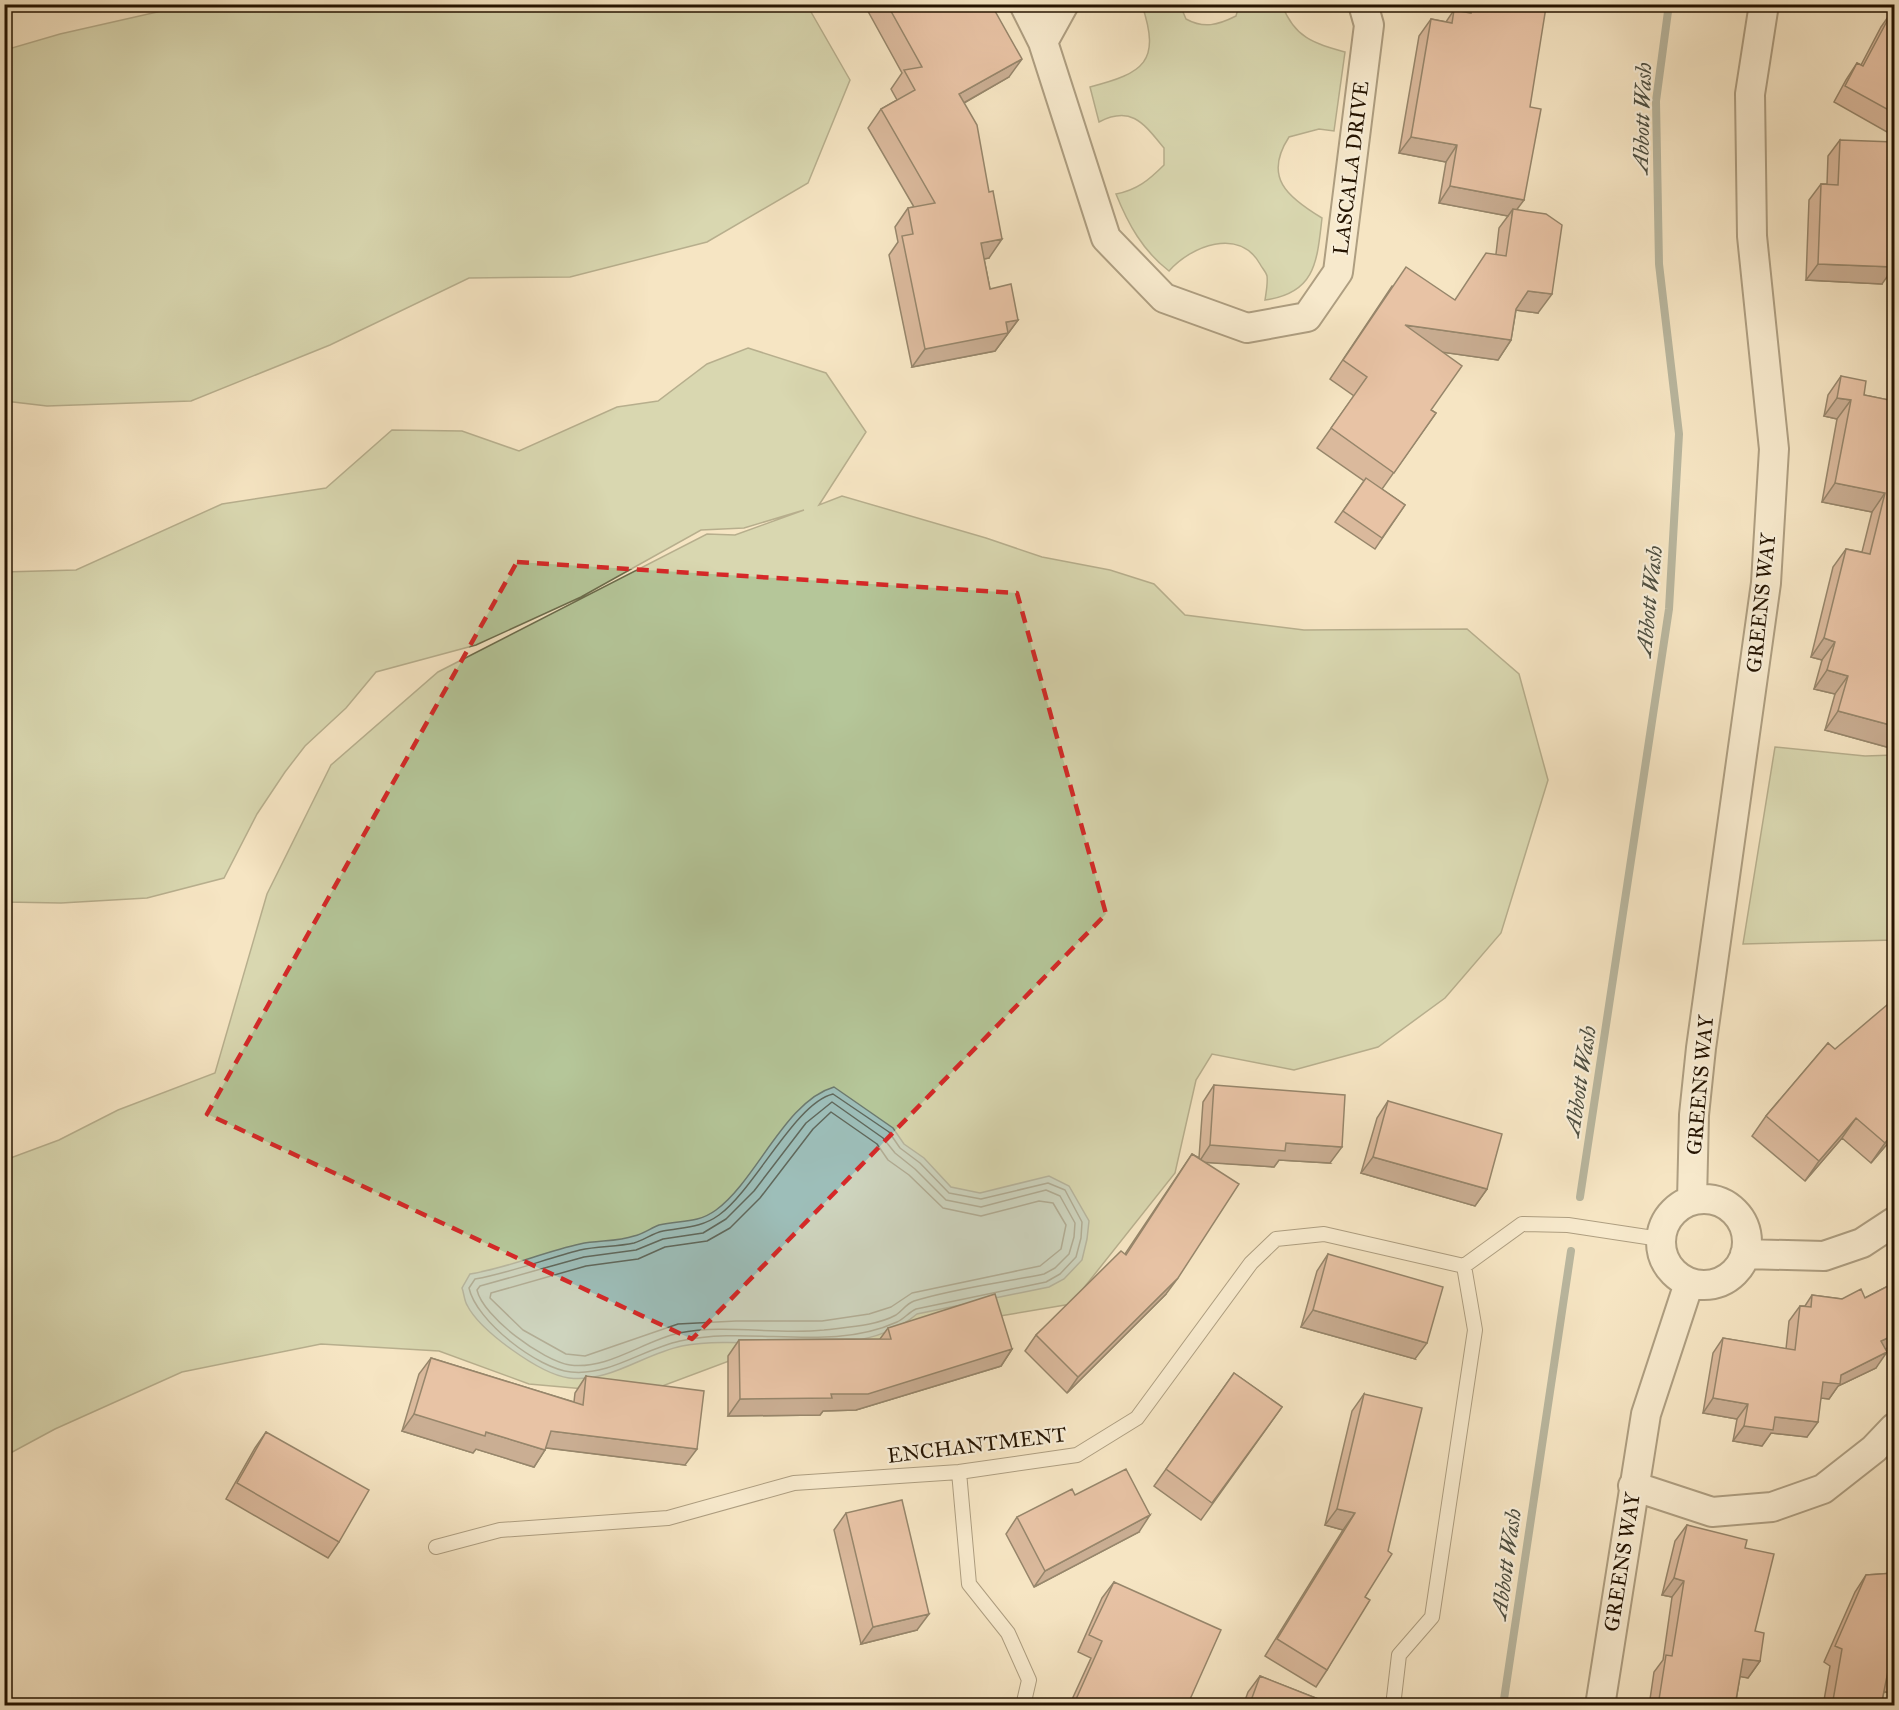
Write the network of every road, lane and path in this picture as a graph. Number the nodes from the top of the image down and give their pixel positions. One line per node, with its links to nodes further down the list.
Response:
1 (1024, 4): 5 (street, LASCALA DRIVE)
2 (1064, 4): 5 (street)
3 (1363, 4): 5 (street, LASCALA DRIVE)
4 (1764, 4): 6 (street, GREENS WAY)
5 (1043, 42)
6 (1692, 1200): 8 (street); 9 (street)
7 (1894, 1222): 9 (street)
8 (1660, 1239): 10 (lane); 11 (street)
9 (1745, 1254): 11 (street)
10 (1464, 1266): 13 (lane, ENCHANTMENT); 17 (lane)
11 (1689, 1283): 14 (street, GREENS WAY)
12 (1894, 1428): 14 (street)
13 (959, 1472): 15 (lane, ENCHANTMENT); 16 (lane)
14 (1633, 1486): 18 (street, GREENS WAY)
15 (436, 1547)
16 (1023, 1706)
17 (1393, 1706)
18 (1600, 1706)

